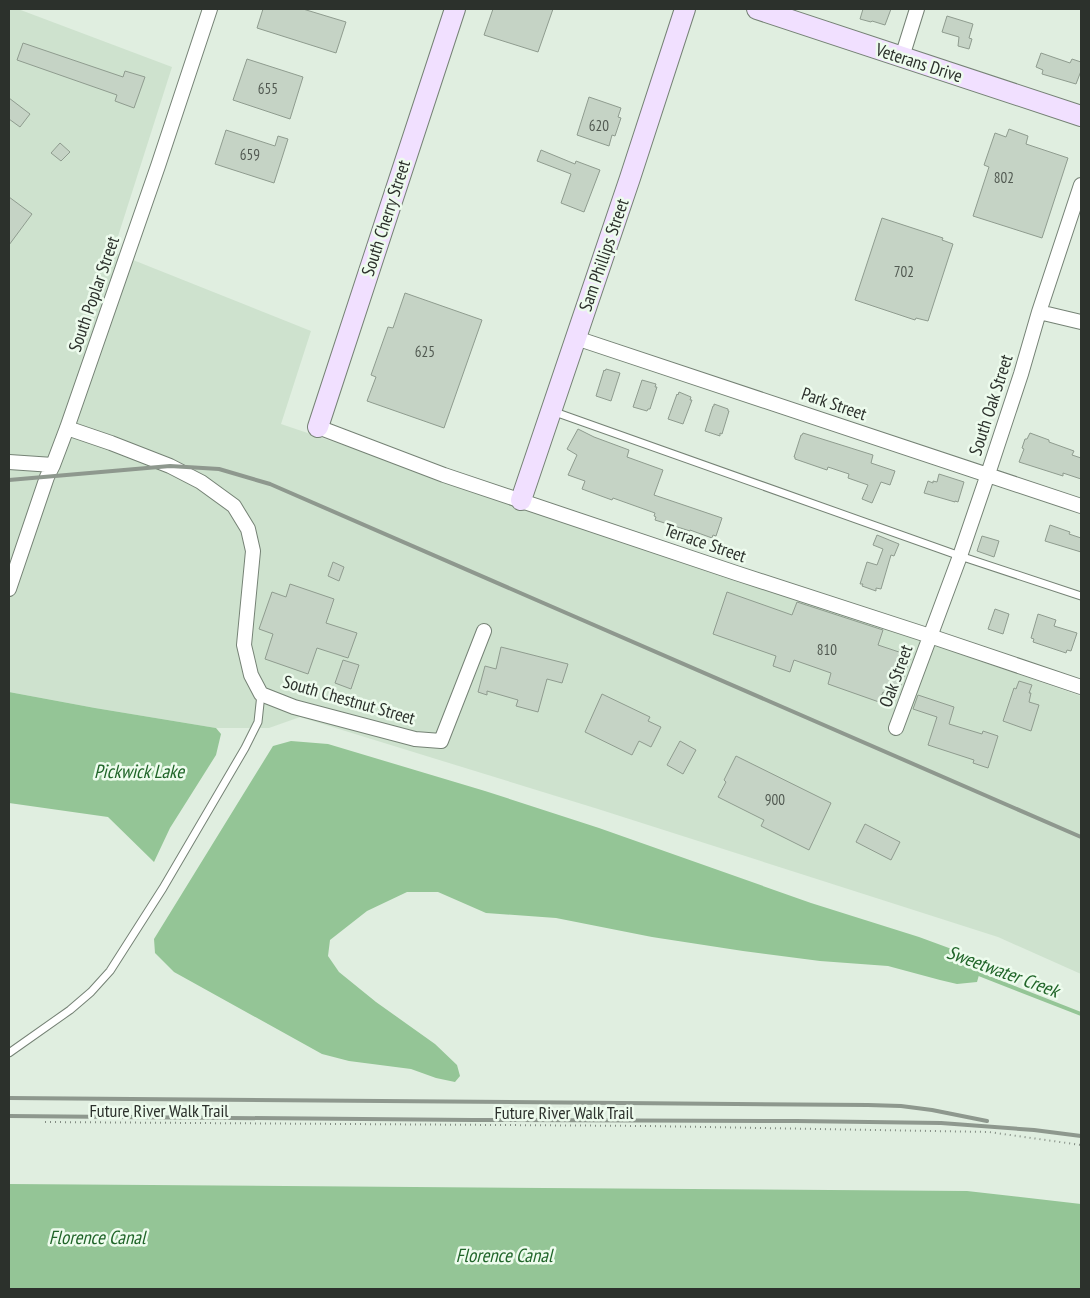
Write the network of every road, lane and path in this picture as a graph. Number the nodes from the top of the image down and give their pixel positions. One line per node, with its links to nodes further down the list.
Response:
1 (210, 9): 14 (street, South Poplar Street)
2 (454, 9): 13 (street, South Cherry Street)
3 (685, 9): 11 (street, Sam Phillips Street)
4 (757, 9): 6 (street, Veterans Drive)
5 (918, 9): 6 (street)
6 (902, 57): 7 (street, Veterans Drive)
7 (1081, 116)
8 (1081, 184): 9 (street, South Oak Street)
9 (1040, 312): 10 (street); 17 (street, South Oak Street)
10 (1081, 322)
11 (576, 338): 12 (street, Sam Phillips Street); 17 (street, Park Street)
12 (551, 411): 18 (street, Sam Phillips Street); 20 (lane)
13 (318, 427): 18 (street, Terrace Street)
14 (67, 428): 16 (street, South Poplar Street); 26 (street, South Chestnut Street)
15 (9, 462): 16 (street)
16 (53, 465): 21 (street, South Poplar Street)
17 (988, 474): 19 (street, Park Street); 20 (street, South Oak Street)
18 (521, 500): 24 (street, Terrace Street)
19 (1081, 506)
20 (960, 556): 22 (lane); 24 (street, South Oak Street)
21 (9, 590)
22 (1081, 596)
23 (484, 631): 26 (street, South Chestnut Street)
24 (930, 636): 25 (street, Terrace Street); 27 (street, Oak Street)
25 (1081, 687)
26 (261, 694): 28 (lane)
27 (896, 728)
28 (9, 1053)
29 (45, 1122): 30 (path, Future River Walk Trail)
30 (1081, 1145)

